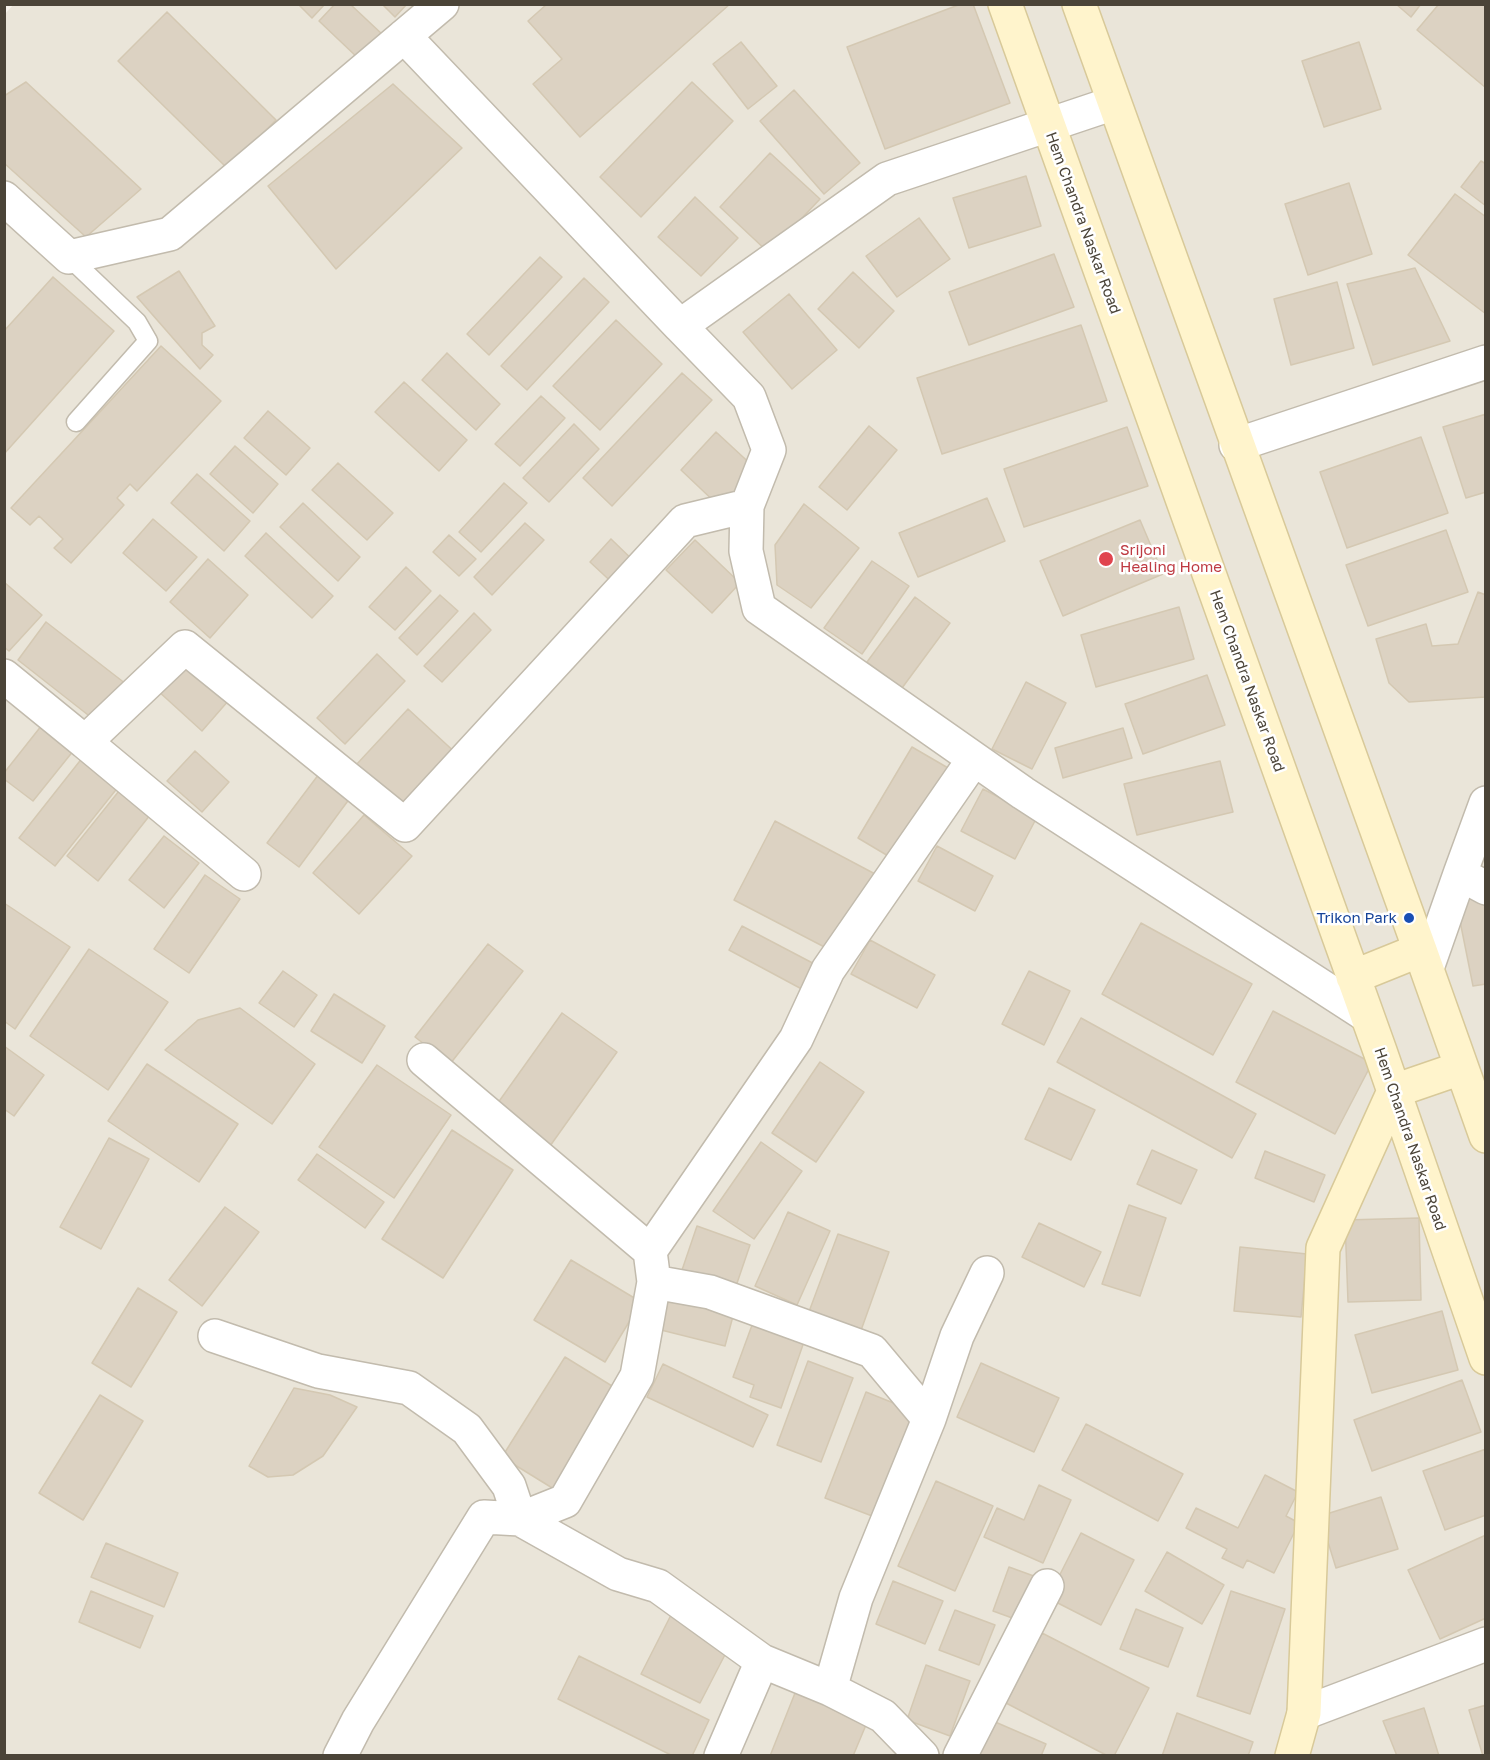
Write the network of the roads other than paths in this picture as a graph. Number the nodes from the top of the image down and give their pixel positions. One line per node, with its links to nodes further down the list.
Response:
1 (442, 4): 4 (street)
2 (1005, 4): 6 (main road, Hem Chandra Naskar Road)
3 (1079, 4): 5 (main road)
4 (404, 36): 8 (street); 9 (street)
5 (1114, 104): 6 (street); 12 (main road)
6 (1048, 126): 9 (street); 21 (main road, Hem Chandra Naskar Road)
7 (4, 198): 8 (street)
8 (69, 257): 11 (lane)
9 (680, 326): 13 (street)
10 (1485, 362): 12 (street)
11 (76, 422)
12 (1236, 445): 20 (main road)
13 (747, 506): 15 (street); 16 (street)
14 (4, 676): 15 (street)
15 (85, 742): 18 (street)
16 (974, 759): 22 (street); 27 (street)
17 (1485, 803): 19 (street)
18 (244, 874)
19 (1473, 881): 20 (street)
20 (1424, 959): 21 (main road); 24 (main road)
21 (1353, 977): 22 (main road, Hem Chandra Naskar Road)
22 (1366, 1015): 25 (main road, Hem Chandra Naskar Road)
23 (424, 1060): 27 (street)
24 (1461, 1068): 25 (main road); 26 (main road)
25 (1394, 1091): 30 (main road, Hem Chandra Naskar Road); 37 (main road)
26 (1485, 1136)
27 (652, 1267): 31 (street); 32 (street)
28 (987, 1273): 31 (street)
29 (215, 1336): 32 (street)
30 (1485, 1358)
31 (929, 1419): 36 (street)
32 (520, 1519): 35 (street); 38 (street)
33 (1047, 1586): 41 (street)
34 (1485, 1644): 37 (street)
35 (762, 1661): 36 (street); 39 (street)
36 (830, 1689): 40 (street)
37 (1304, 1713): 42 (main road)
38 (340, 1755)
39 (721, 1755)
40 (922, 1755)
41 (960, 1755)
42 (1292, 1755)

